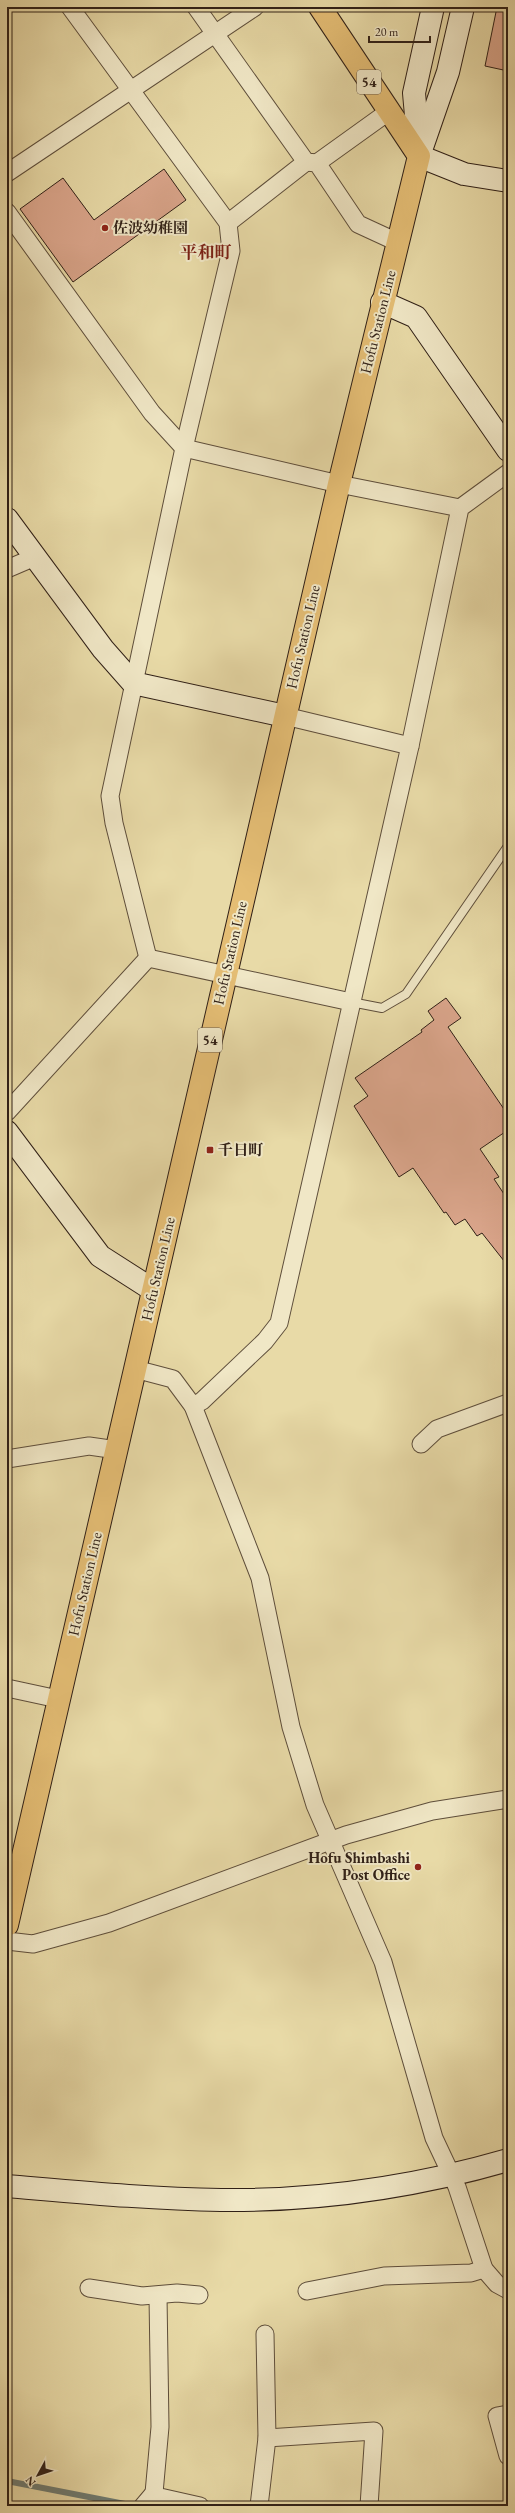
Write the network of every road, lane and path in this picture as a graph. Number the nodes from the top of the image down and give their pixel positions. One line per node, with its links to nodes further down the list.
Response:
1 (70, 7): 8 (street)
2 (196, 7): 7 (street)
3 (255, 7): 7 (street)
4 (320, 7): 9 (main road, 54)
5 (433, 7): 10 (street)
6 (463, 7): 10 (street)
7 (215, 35): 8 (street); 11 (street)
8 (130, 91): 12 (street); 15 (street)
9 (388, 112): 10 (main road, 54); 11 (street)
10 (419, 156): 13 (street); 16 (main road, Hofu Station Line / 54)
11 (312, 162): 15 (street); 16 (street)
12 (7, 173)
13 (508, 181)
14 (7, 212): 18 (street)
15 (228, 223): 18 (street)
16 (397, 242): 17 (main road, Hofu Station Line / 54)
17 (382, 302): 19 (street); 21 (main road, Hofu Station Line / 54)
18 (184, 448): 21 (street); 26 (street)
19 (508, 450)
20 (508, 473): 22 (street)
21 (338, 484): 22 (street); 27 (main road, Hofu Station Line / 54)
22 (460, 508): 28 (street)
23 (7, 519): 24 (street)
24 (35, 557): 25 (street); 26 (street)
25 (7, 569)
26 (133, 683): 27 (street); 30 (street)
27 (285, 716): 28 (street); 31 (main road, Hofu Station Line / 54)
28 (410, 746): 32 (street)
29 (508, 846): 32 (lane)
30 (148, 958): 31 (street); 33 (street)
31 (225, 975): 32 (street); 35 (main road, Hofu Station Line / 54)
32 (351, 1002): 38 (street)
33 (7, 1112)
34 (7, 1132): 35 (street)
35 (153, 1290): 36 (main road, Hofu Station Line / 54)
36 (135, 1369): 38 (street); 40 (main road, Hofu Station Line / 54)
37 (508, 1403): 39 (street)
38 (193, 1406): 45 (street)
39 (420, 1444)
40 (116, 1450): 41 (street); 43 (main road, Hofu Station Line / 54)
41 (7, 1459)
42 (7, 1688): 43 (street)
43 (58, 1699): 46 (main road, Hofu Station Line / 54)
44 (508, 1799): 45 (street)
45 (330, 1842): 47 (street); 49 (street)
46 (7, 1926)
47 (7, 1941)
48 (508, 2160): 49 (street)
49 (451, 2176): 50 (street); 51 (street)
50 (7, 2186)
51 (484, 2269): 53 (street); 54 (street)
52 (89, 2288): 56 (street)
53 (508, 2290)
54 (307, 2291)
55 (199, 2295): 56 (street)
56 (158, 2296): 61 (street)
57 (265, 2334): 59 (street)
58 (508, 2414): 60 (street)
59 (267, 2438): 64 (street); 65 (street)
60 (508, 2456)
61 (154, 2493): 62 (street); 63 (street)
62 (143, 2506)
63 (200, 2506)
64 (259, 2506)
65 (369, 2506)

